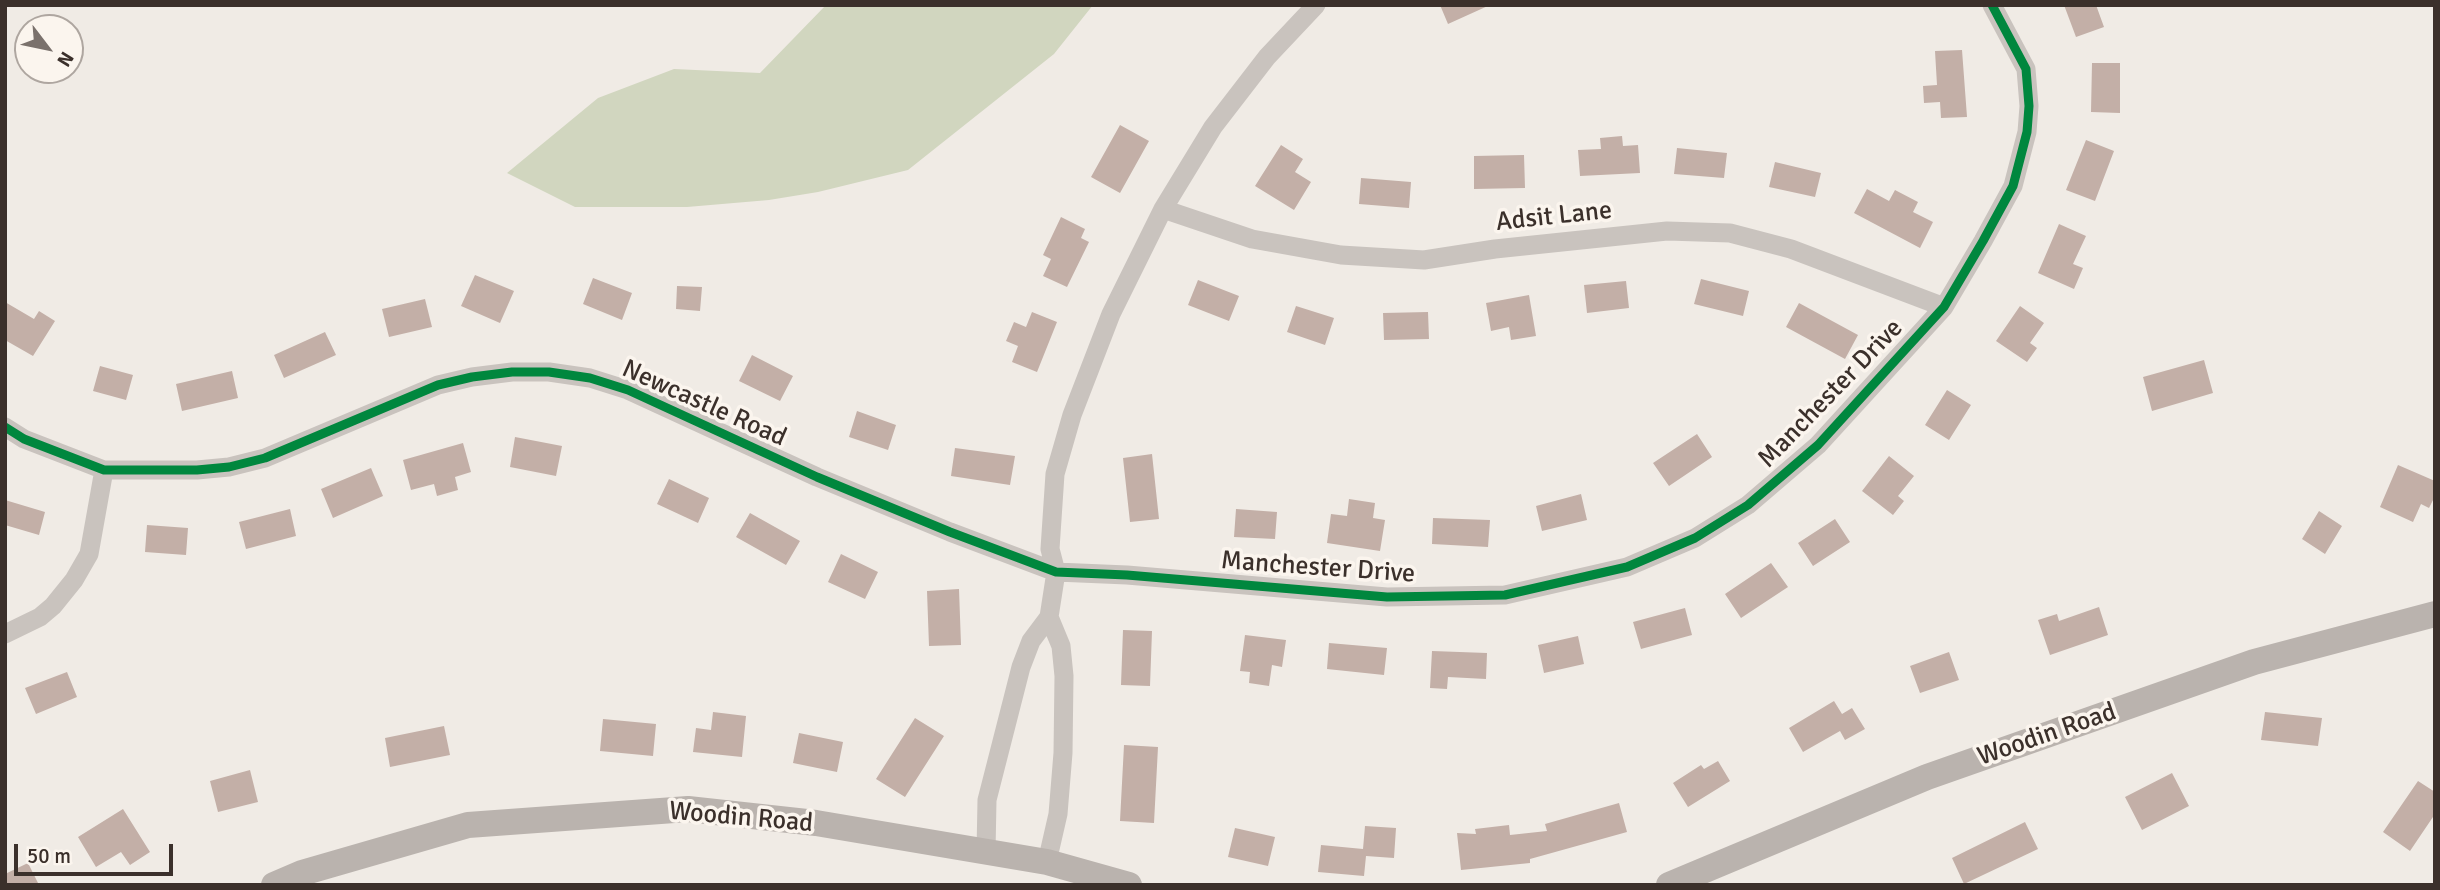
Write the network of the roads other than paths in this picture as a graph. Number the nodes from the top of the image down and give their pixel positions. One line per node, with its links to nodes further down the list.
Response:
1 (1316, 5): 3 (street)
2 (1992, 5): 4 (street, Manchester Drive)
3 (1163, 209): 4 (street, Adsit Lane); 7 (street)
4 (1944, 307): 7 (street, Manchester Drive)
5 (5, 427): 6 (street, Newcastle Road)
6 (104, 470): 7 (street, Newcastle Road); 10 (street)
7 (1056, 572): 9 (street)
8 (2435, 614): 15 (street, Woodin Road)
9 (1049, 617): 11 (street); 12 (street)
10 (5, 634)
11 (986, 852): 12 (street, Woodin Road); 13 (street, Woodin Road)
12 (1047, 862): 14 (street, Woodin Road)
13 (274, 885)
14 (1129, 885)
15 (1669, 885)

